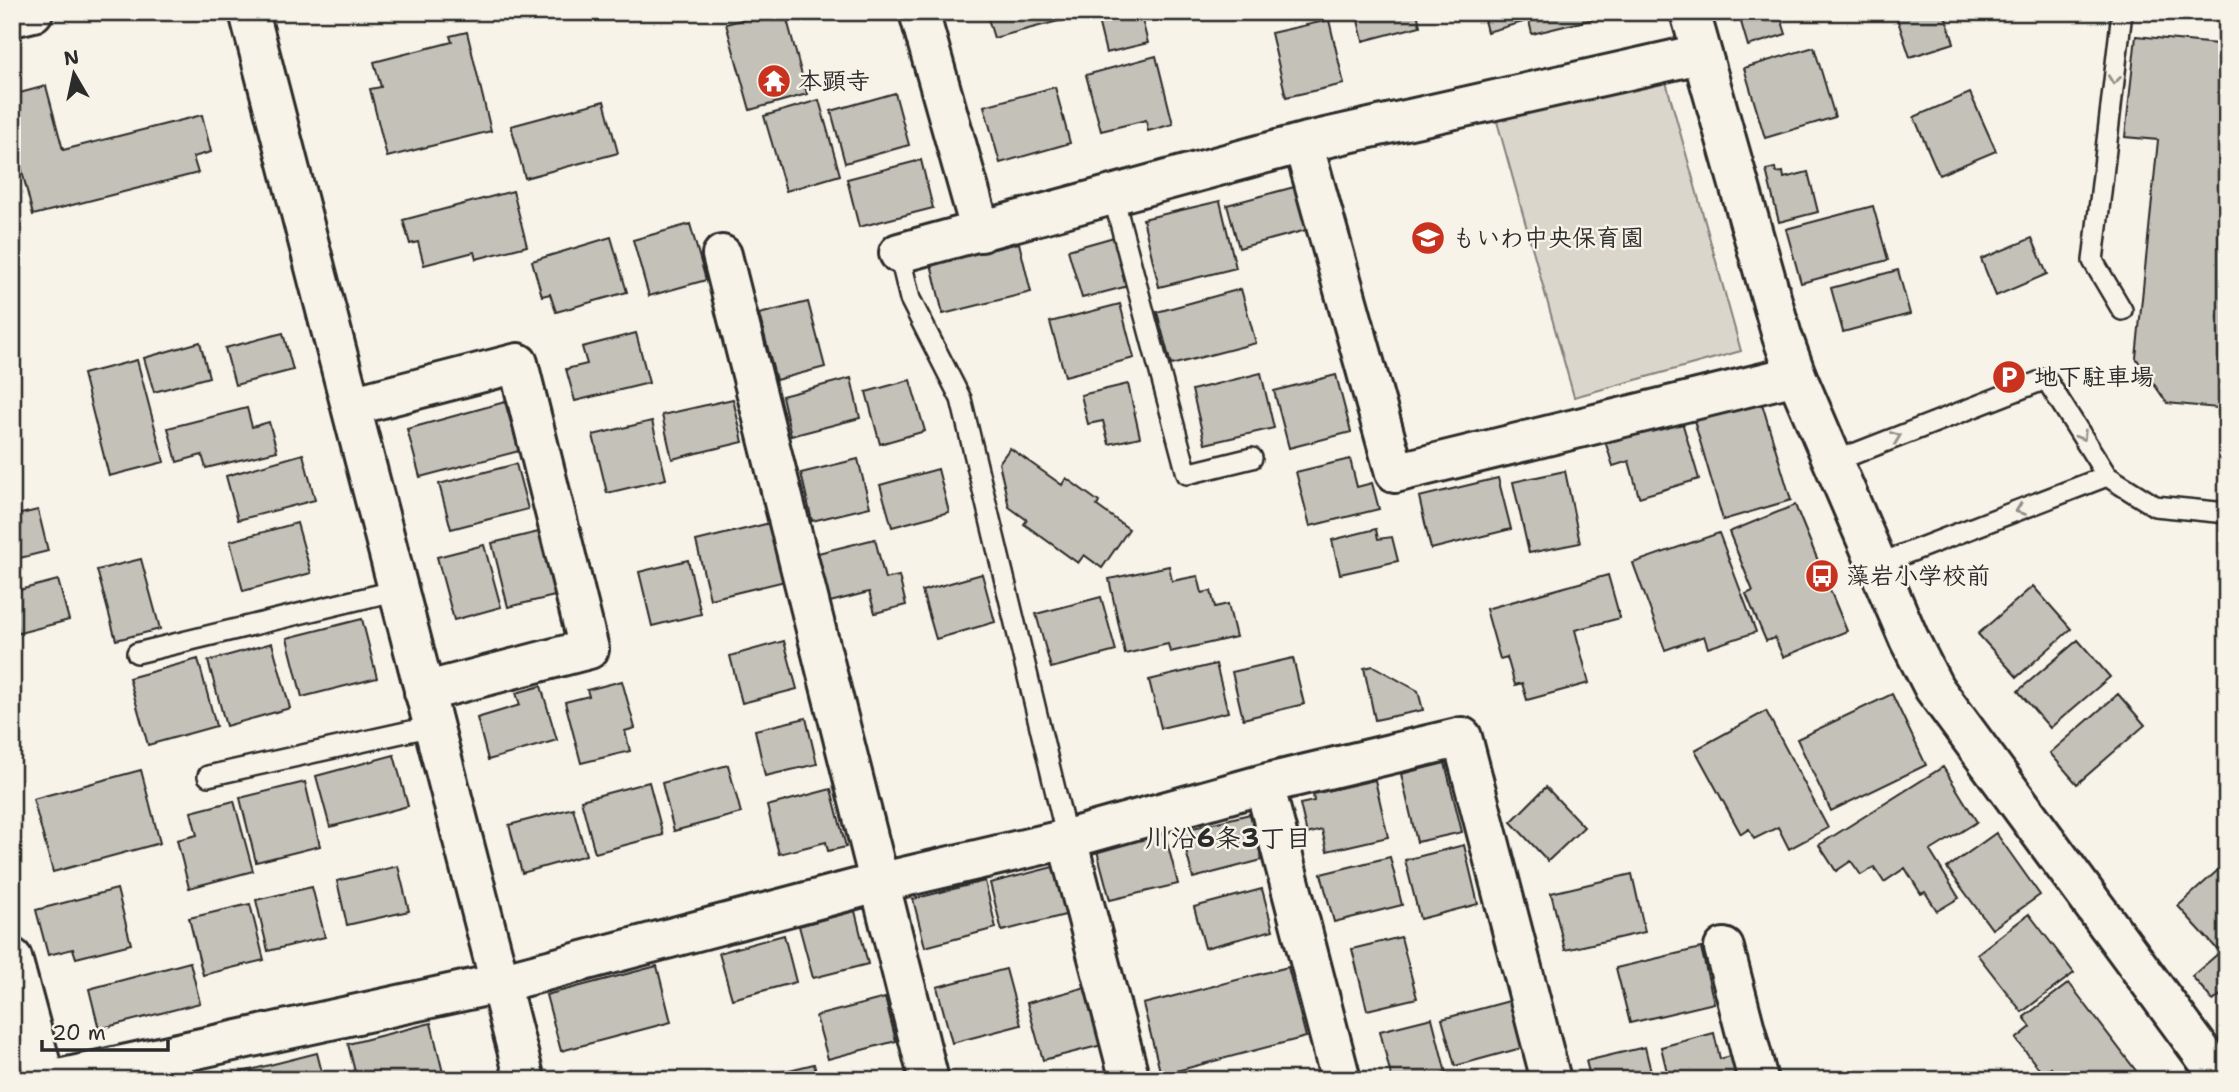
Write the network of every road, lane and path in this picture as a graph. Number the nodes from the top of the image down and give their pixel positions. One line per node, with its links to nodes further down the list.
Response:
1 (33, 12): 6 (street)
2 (249, 12): 15 (street)
3 (919, 12): 10 (street)
4 (1690, 12): 7 (street)
5 (2122, 12): 13 (lane, one-way to 13)
6 (12, 17)
7 (1700, 54): 8 (street); 14 (street)
8 (1303, 144): 9 (street); 14 (street)
9 (1113, 196): 10 (street); 16 (lane)
10 (981, 232): 11 (street)
11 (899, 253): 26 (lane)
12 (722, 255): 27 (street)
13 (2122, 310)
14 (1796, 375): 17 (street)
15 (351, 405): 21 (street); 23 (street)
16 (1252, 458)
17 (1833, 462): 18 (lane, one-way to 18); 20 (street)
18 (2107, 476): 19 (lane); 20 (lane, one-way to 20)
19 (2227, 513)
20 (1877, 565): 31 (street)
21 (398, 590): 22 (lane); 23 (street)
22 (137, 653)
23 (429, 709): 24 (lane); 30 (street)
24 (208, 776)
25 (1264, 784): 26 (street); 37 (street); 38 (street)
26 (1067, 839): 27 (street); 36 (street)
27 (878, 883): 30 (street); 35 (street)
28 (1724, 948): 39 (street)
29 (12, 958): 32 (street)
30 (500, 983): 33 (street); 34 (street)
31 (2211, 1076)
32 (45, 1080)
33 (54, 1080)
34 (525, 1080)
35 (929, 1080)
36 (1129, 1080)
37 (1341, 1080)
38 (1551, 1080)
39 (1758, 1080)

